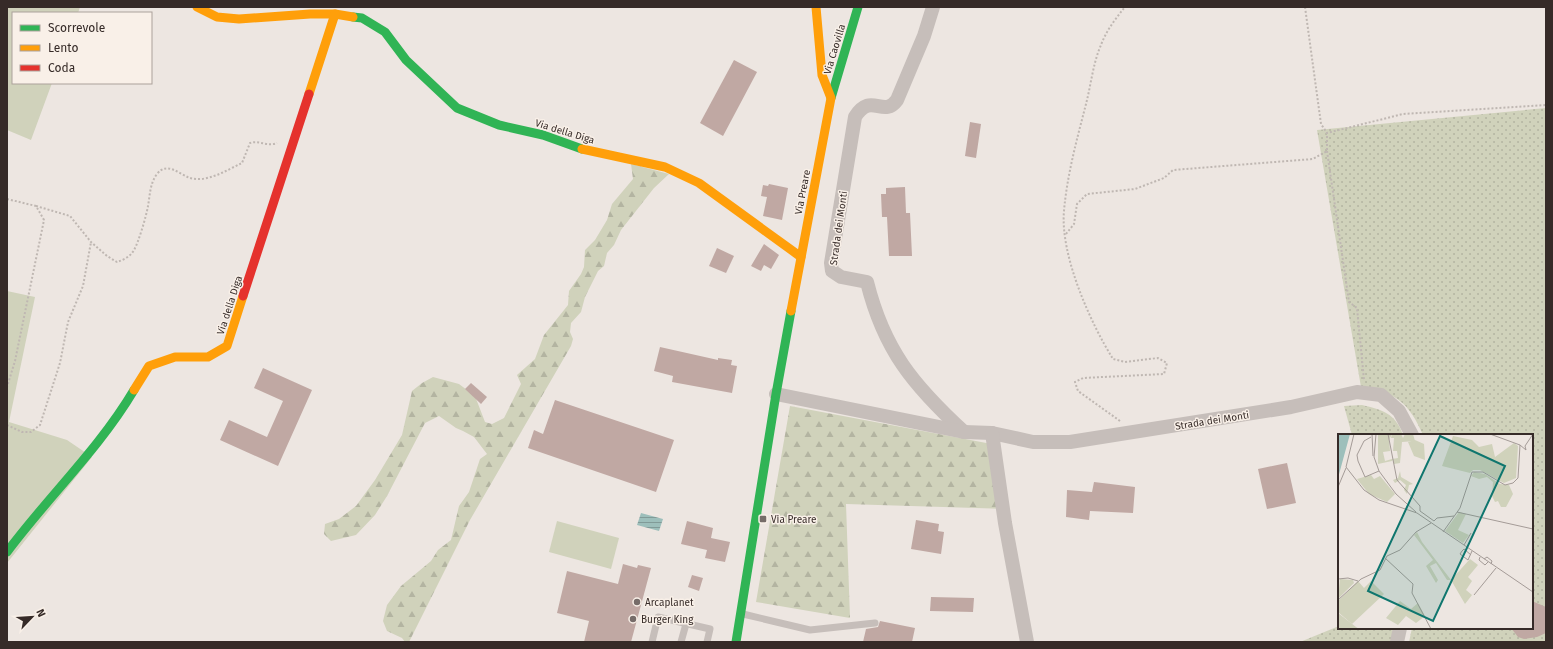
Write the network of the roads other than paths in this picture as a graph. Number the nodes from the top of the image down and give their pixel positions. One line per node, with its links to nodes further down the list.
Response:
1 (197, 7): 5 (street, Via della Diga)
2 (816, 7): 6 (street)
3 (858, 7): 6 (street, Via Caovilla)
4 (934, 7): 9 (street, Strada dei Monti)
5 (335, 14): 7 (street, Via della Diga); 12 (street, Via della Diga)
6 (831, 98): 7 (street, Via Preare)
7 (801, 257): 8 (street, Via Preare)
8 (776, 394): 9 (street, Strada dei Monti); 13 (street, Via Preare)
9 (964, 432): 10 (street, Strada dei Monti)
10 (992, 433): 11 (street, Strada dei Monti); 21 (street)
11 (1411, 434)
12 (7, 552)
13 (741, 614): 14 (lane); 20 (street, Via Preare)
14 (875, 623)
15 (686, 624): 17 (lane); 18 (lane); 19 (lane)
16 (1400, 629): 22 (street)
17 (652, 642)
18 (681, 642)
19 (707, 642)
20 (736, 642)
21 (1027, 642)
22 (1397, 642)

